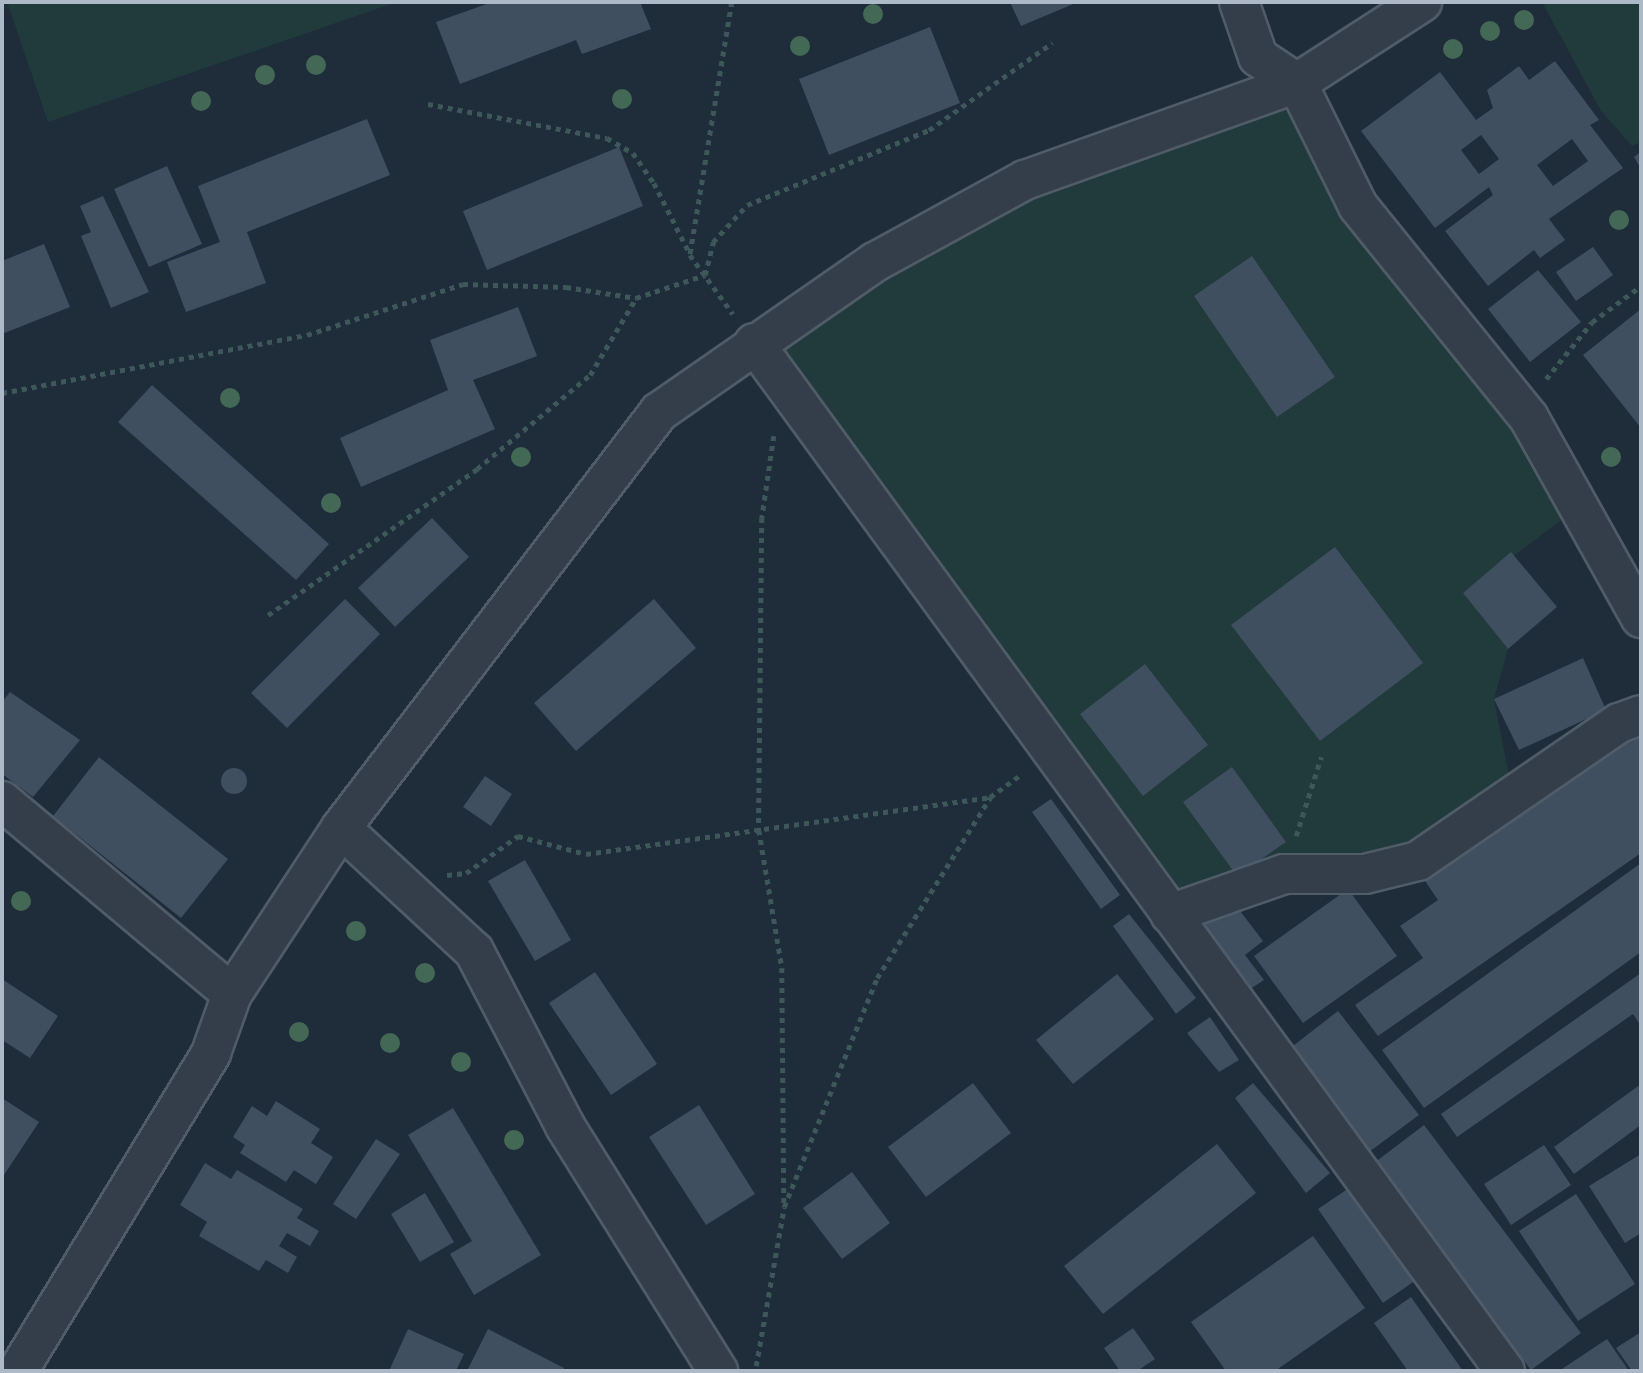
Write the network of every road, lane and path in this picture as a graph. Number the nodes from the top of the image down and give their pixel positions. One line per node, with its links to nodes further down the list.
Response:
1 (732, 2): 7 (path)
2 (1239, 2): 5 (street)
3 (1422, 2): 5 (street)
4 (1052, 44): 8 (path)
5 (1297, 83): 11 (street); 14 (street)
6 (428, 104): 7 (path)
7 (690, 255): 8 (path)
8 (705, 275): 10 (path); 11 (path)
9 (1641, 286): 14 (path)
10 (636, 298): 13 (path); 15 (path)
11 (754, 342): 12 (street); 22 (street)
12 (782, 380): 18 (street); 23 (path)
13 (2, 393)
14 (1529, 418): 16 (street)
15 (268, 615)
16 (1641, 618)
17 (1641, 715): 24 (street)
18 (1053, 751): 20 (path); 26 (street)
19 (1321, 757): 24 (path)
20 (990, 797): 23 (path); 28 (path)
21 (2, 801): 27 (street)
22 (341, 828): 25 (street); 27 (street)
23 (759, 830): 25 (path); 28 (path)
24 (1284, 874): 26 (street)
25 (397, 880): 30 (street)
26 (1170, 914): 32 (street)
27 (232, 994): 29 (street)
28 (784, 1208): 31 (path)
29 (18, 1371)
30 (718, 1371)
31 (755, 1371)
32 (1505, 1371)

